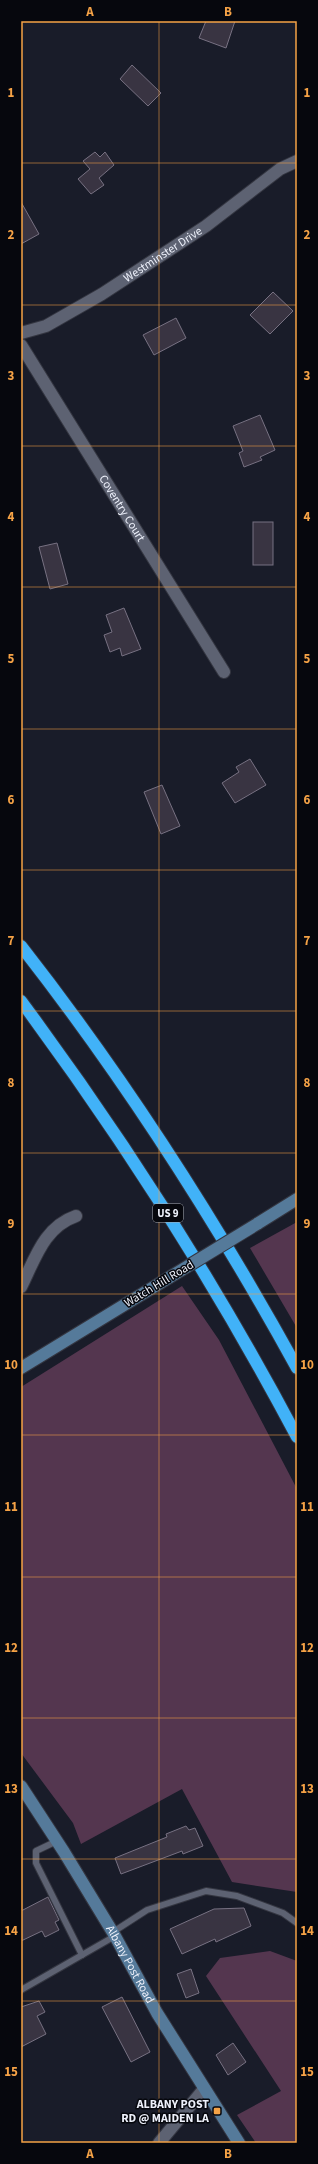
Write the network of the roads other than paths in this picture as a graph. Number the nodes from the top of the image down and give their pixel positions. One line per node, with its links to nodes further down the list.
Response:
1 (297, 161): 2 (street, Westminster Drive)
2 (21, 333)
3 (21, 345): 4 (street, Coventry Court)
4 (224, 672)
5 (21, 946): 11 (highway, US 9)
6 (21, 1001): 12 (highway, US 9)
7 (297, 1199): 10 (main road, Watch Hill Road, bridge)
8 (76, 1216): 9 (street)
9 (21, 1287)
10 (21, 1368)
11 (297, 1368)
12 (297, 1437)
13 (21, 1786): 14 (main road, Albany Post Road)
14 (57, 1841): 16 (main road, Albany Post Road); 17 (lane)
15 (297, 1923): 16 (lane)
16 (114, 1934): 17 (lane); 19 (main road, Albany Post Road)
17 (82, 1955): 18 (lane)
18 (21, 1990)
19 (204, 2089): 20 (street); 21 (main road, Albany Post Road)
20 (159, 2143)
21 (238, 2143)

